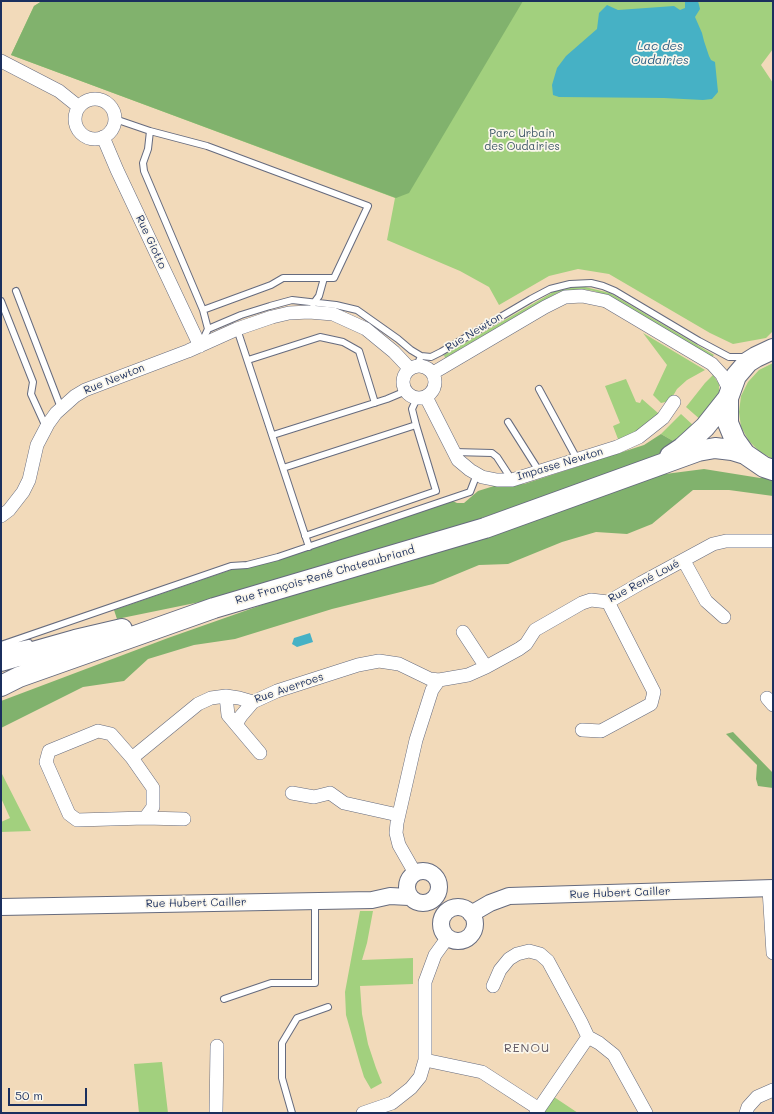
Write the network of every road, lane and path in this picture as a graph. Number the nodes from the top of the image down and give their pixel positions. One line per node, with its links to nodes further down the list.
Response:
1 (1, 61): 2 (street)
2 (78, 107): 3 (street); 5 (street)
3 (115, 119): 4 (lane); 5 (street)
4 (150, 131): 6 (lane); 10 (lane)
5 (103, 137): 13 (street, Rue Giotto)
6 (324, 278): 9 (lane); 10 (lane)
7 (16, 291): 25 (lane)
8 (1, 301): 28 (lane)
9 (311, 307): 11 (lane, Rue Newton); 12 (street, Rue Newton); 16 (street, Rue Newton)
10 (203, 310): 11 (lane)
11 (208, 329): 13 (lane)
12 (237, 329): 13 (street, Rue Newton); 15 (lane)
13 (200, 346): 25 (street, Rue Newton)
14 (759, 356): 16 (lane, Rue Newton); 17 (street, Rue Newton); 21 (main road)
15 (248, 360): 24 (lane); 29 (lane)
16 (416, 364): 18 (street); 20 (street)
17 (715, 366): 18 (street, Rue Newton); 21 (street, Rue Newton)
18 (433, 374): 22 (street)
19 (539, 390): 32 (lane)
20 (406, 391): 22 (street); 24 (lane)
21 (729, 395): 31 (main road); 34 (main road, Rue François-René Chateaubriand)
22 (422, 397): 27 (lane); 30 (street, Impasse Newton)
23 (674, 402): 32 (street, Impasse Newton)
24 (375, 403): 29 (lane)
25 (61, 408): 28 (street, Rue Newton)
26 (508, 422): 36 (lane)
27 (416, 425): 33 (lane); 40 (lane)
28 (46, 427): 39 (street, Rue Newton)
29 (273, 435): 33 (lane)
30 (454, 452): 37 (street, Impasse Newton); 38 (lane)
31 (745, 454): 34 (main road, Rue François-René Chateaubriand); 35 (main road)
32 (576, 459): 36 (street, Impasse Newton)
33 (283, 468): 40 (lane)
34 (651, 469): 45 (main road, Rue François-René Chateaubriand)
35 (773, 470)
36 (539, 471): 38 (street, Impasse Newton)
37 (477, 474): 38 (street, Impasse Newton); 42 (lane)
38 (512, 480)
39 (1, 516)
40 (305, 536): 42 (lane)
41 (773, 541): 43 (street, Rue René Loué)
42 (309, 547): 51 (lane)
43 (684, 561): 44 (street, Rue René Loué); 46 (street)
44 (608, 602): 54 (street, Rue René Loué); 60 (street)
45 (214, 608): 49 (main road); 56 (main road, Rue François-René Chateaubriand)
46 (724, 617)
47 (463, 632): 54 (street)
48 (48, 640): 49 (lane)
49 (75, 640): 53 (main road)
50 (34, 642): 52 (lane)
51 (1, 645)
52 (1, 649)
53 (1, 661)
54 (486, 666): 55 (street, Rue René Loué)
55 (439, 680): 58 (street, Rue Averroes); 64 (street)
56 (1, 686)
57 (226, 696): 58 (street, Rue Averroes); 59 (street); 62 (street, Rue Averroes)
58 (253, 702): 59 (street)
59 (236, 724): 61 (street)
60 (582, 730)
61 (260, 754)
62 (132, 758): 65 (street); 65 (street)
63 (292, 792): 64 (street)
64 (398, 815): 67 (street)
65 (145, 818): 66 (street)
66 (184, 819)
67 (410, 885): 69 (street); 70 (street, Rue Hubert Cailler); 71 (street)
68 (771, 888): 73 (street, Rue Hubert Cailler); 76 (street)
69 (439, 890): 71 (street); 73 (street)
70 (315, 900): 72 (street, Rue Hubert Cailler); 78 (lane)
71 (424, 904): 74 (street)
72 (1, 907)
73 (465, 910): 74 (street); 75 (street)
74 (441, 919): 75 (street)
75 (448, 937): 82 (street)
76 (773, 953)
77 (493, 986): 80 (street)
78 (224, 999)
79 (328, 1007): 86 (lane)
80 (588, 1037): 84 (street); 88 (street)
81 (217, 1046): 85 (street)
82 (424, 1060): 84 (street); 87 (street)
83 (773, 1090): 89 (street)
84 (537, 1111)
85 (216, 1113)
86 (292, 1113)
87 (363, 1113)
88 (646, 1113)
89 (746, 1113)

